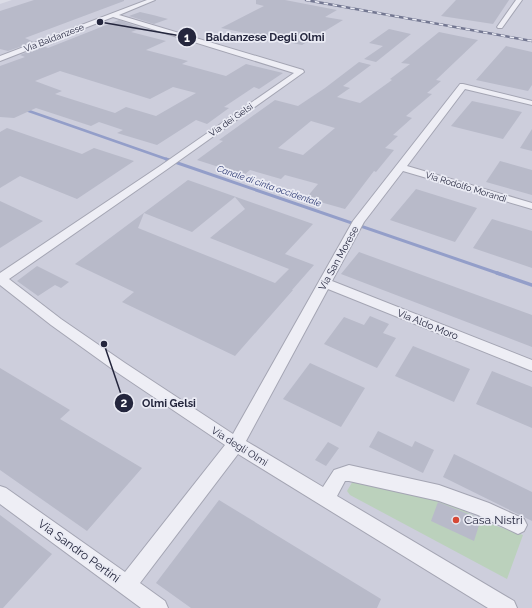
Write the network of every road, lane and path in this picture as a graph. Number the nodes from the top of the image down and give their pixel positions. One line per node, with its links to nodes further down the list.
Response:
1 (152, 0): 3 (street, Via Baldanzese)
2 (519, 0): 4 (street)
3 (112, 15): 5 (street, Via Baldanzese); 9 (street, Via dei Gelsi)
4 (500, 27)
5 (0, 59)
6 (532, 104): 7 (street, Via San Morese)
7 (401, 167): 8 (street, Via Rodolfo Morandi); 10 (street, Via San Morese)
8 (532, 206)
9 (0, 279): 12 (street, Via degli Olmi)
10 (324, 283): 11 (street, Via Aldo Moro); 12 (street, Via San Morese)
11 (532, 366)
12 (236, 444): 14 (street, Via degli Olmi); 16 (street, Via San Morese)
13 (0, 494): 16 (street, Via Sandro Pertini)
14 (326, 499): 15 (street); 18 (street, Via degli Olmi)
15 (518, 525)
16 (126, 586): 17 (street, Via Sandro Pertini)
17 (158, 608)
18 (507, 608)

